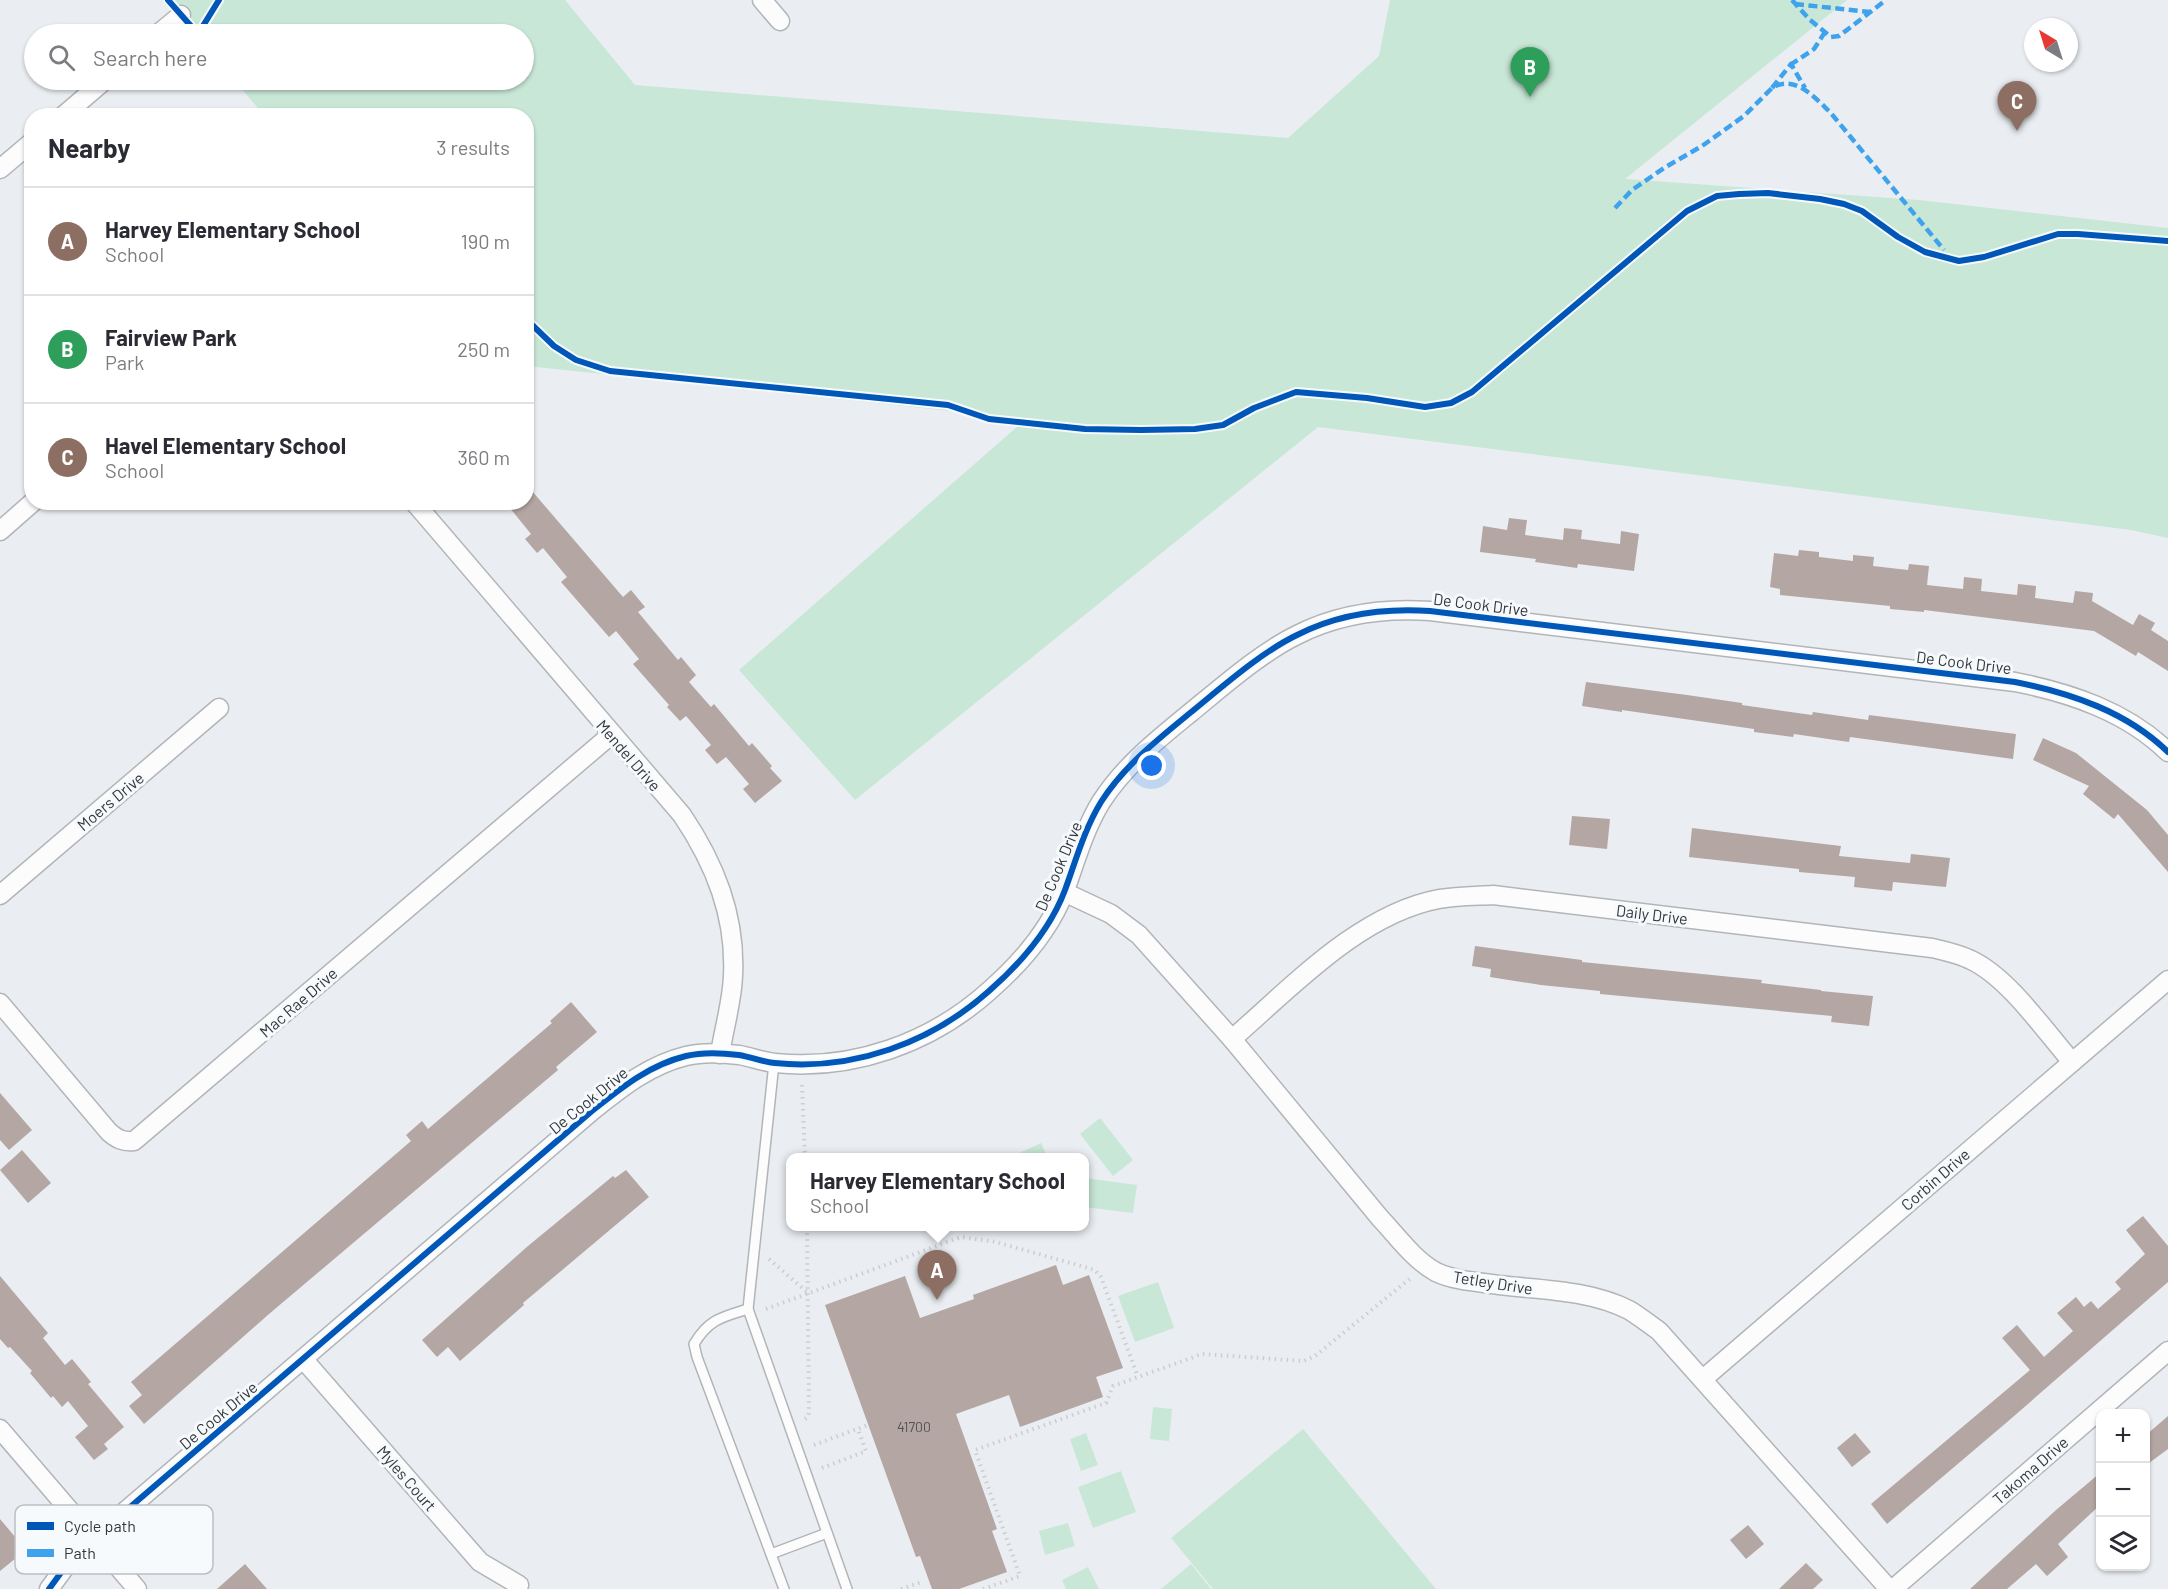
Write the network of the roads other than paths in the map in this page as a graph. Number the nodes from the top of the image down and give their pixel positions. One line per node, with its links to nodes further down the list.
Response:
1 (762, 0): 3 (street)
2 (181, 15): 4 (street)
3 (780, 21)
4 (170, 24)
5 (93, 90): 6 (street)
6 (72, 108)
7 (24, 149): 8 (street)
8 (0, 169)
9 (24, 510): 11 (street)
10 (421, 510): 13 (street, Mendel Drive)
11 (0, 531)
12 (219, 708): 16 (street, Moers Drive)
13 (612, 734): 18 (street, Mac Rae Drive); 20 (street, Mendel Drive)
14 (2168, 752): 15 (street, De Cook Drive)
15 (1064, 892): 19 (street, Tetley Drive); 22 (street, De Cook Drive)
16 (0, 895)
17 (2168, 980): 21 (street, Corbin Drive)
18 (0, 1003)
19 (1232, 1039): 21 (street, Daily Drive); 26 (street, Tetley Drive)
20 (720, 1054): 22 (street, De Cook Drive); 25 (street, De Cook Drive)
21 (2072, 1062): 26 (street, Corbin Drive)
22 (774, 1063): 23 (lane)
23 (748, 1309): 30 (lane); 31 (lane)
24 (2168, 1351): 39 (street, Takoma Drive)
25 (304, 1360): 29 (street, De Cook Drive); 34 (street, Myles Court)
26 (1703, 1379): 39 (street, Tetley Drive)
27 (0, 1429): 28 (street)
28 (66, 1505)
29 (133, 1505)
30 (827, 1533): 31 (lane); 38 (lane)
31 (771, 1554): 37 (lane)
32 (60, 1574): 35 (street, De Cook Drive)
33 (124, 1574): 36 (street)
34 (519, 1585)
35 (49, 1589)
36 (136, 1589)
37 (784, 1589)
38 (847, 1589)
39 (1891, 1589)

